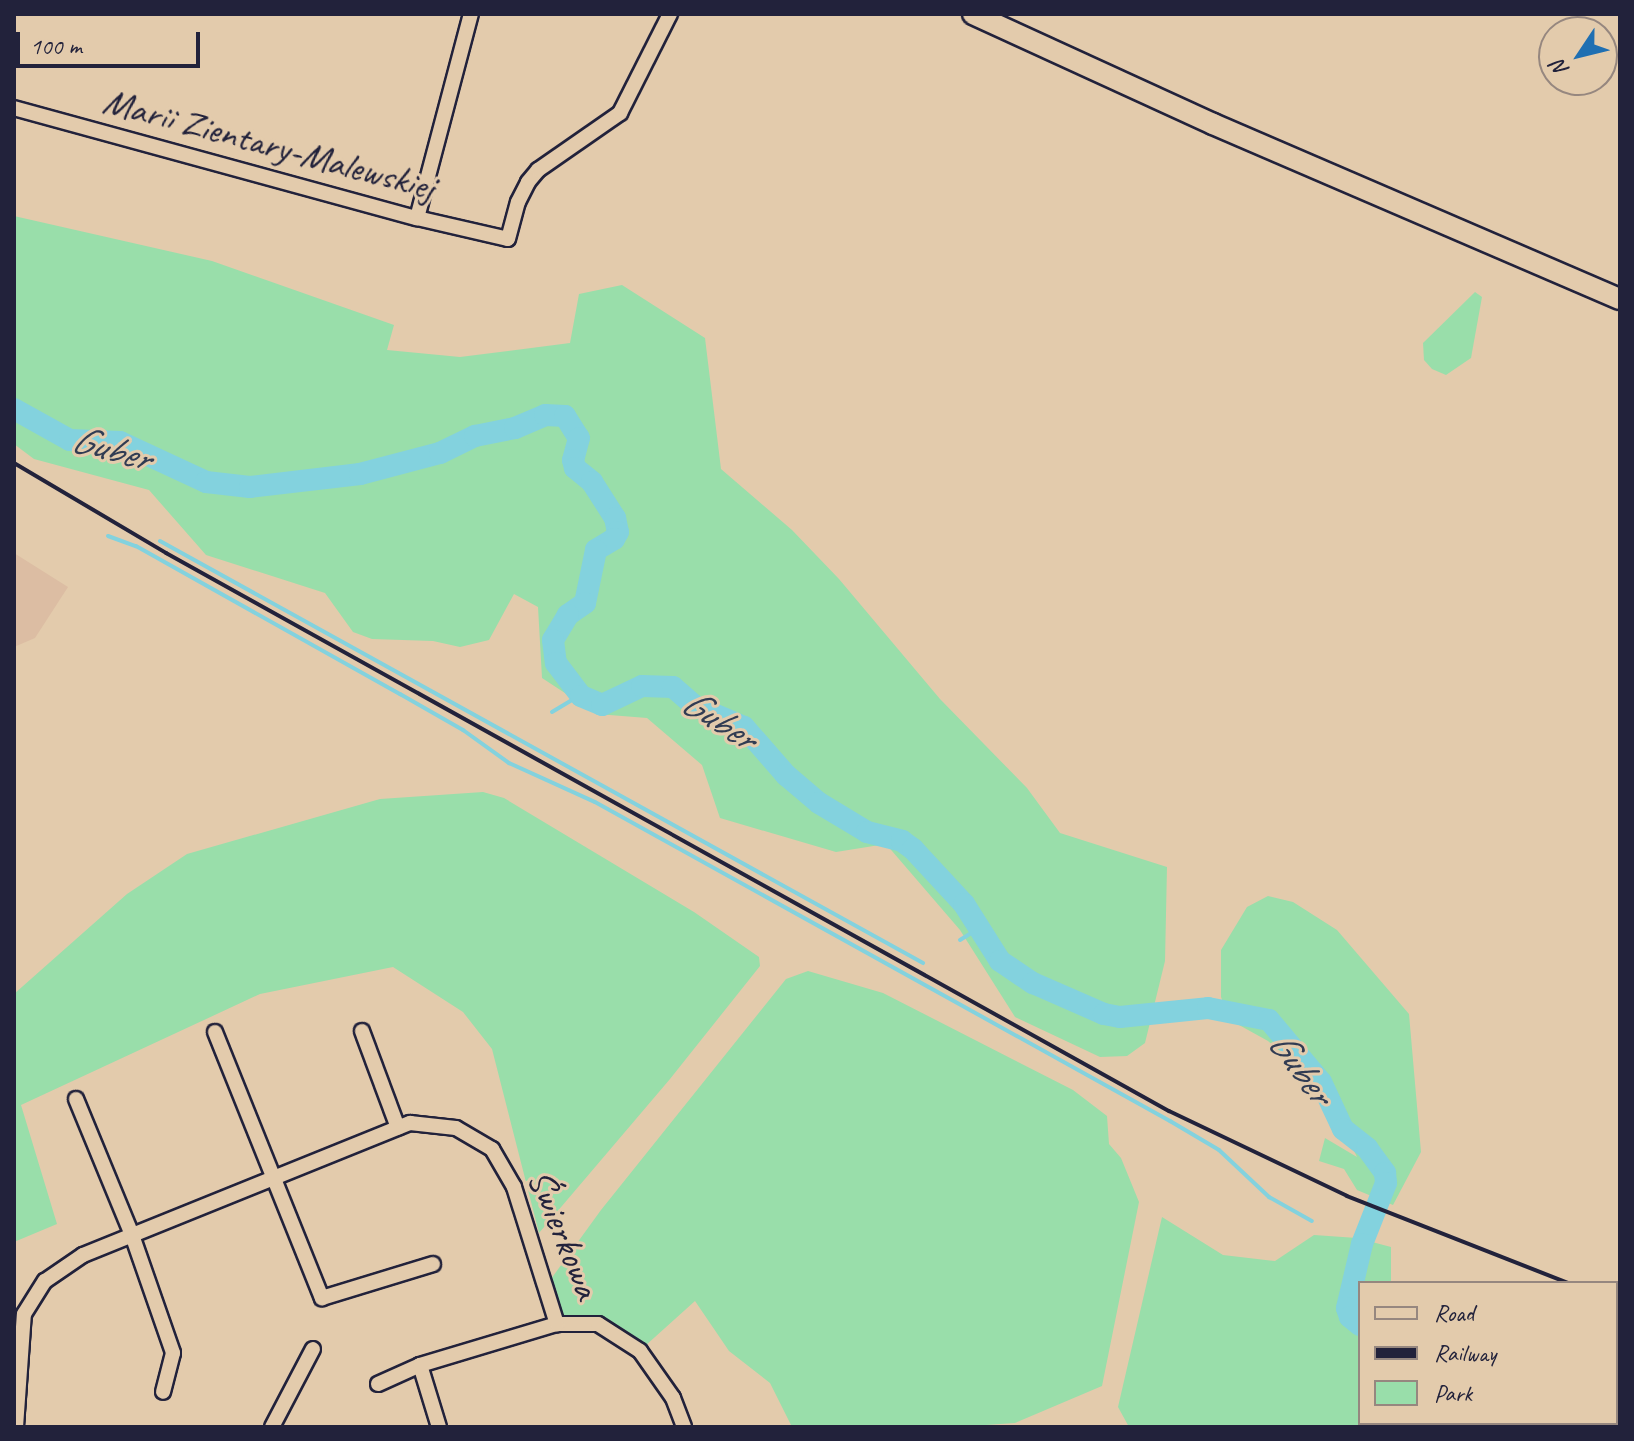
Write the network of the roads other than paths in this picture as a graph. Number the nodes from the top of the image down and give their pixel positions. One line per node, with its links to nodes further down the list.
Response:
1 (471, 14): 5 (street)
2 (670, 14): 5 (street, Marii Zientary-Malewskiej)
3 (973, 14): 6 (main road)
4 (14, 108): 5 (street, Marii Zientary-Malewskiej)
5 (417, 218)
6 (1620, 299)
7 (362, 1031): 10 (street)
8 (215, 1032): 11 (street)
9 (76, 1099): 12 (street)
10 (398, 1128): 11 (street, Świerkowa); 14 (street, Świerkowa)
11 (274, 1179): 12 (street, Świerkowa); 13 (street)
12 (132, 1235): 18 (street); 19 (street, Świerkowa)
13 (433, 1264)
14 (557, 1324): 16 (street); 22 (street, Świerkowa)
15 (313, 1349): 20 (street)
16 (420, 1365): 17 (street); 21 (street)
17 (378, 1384)
18 (163, 1392)
19 (16, 1427)
20 (272, 1427)
21 (439, 1427)
22 (684, 1427)

